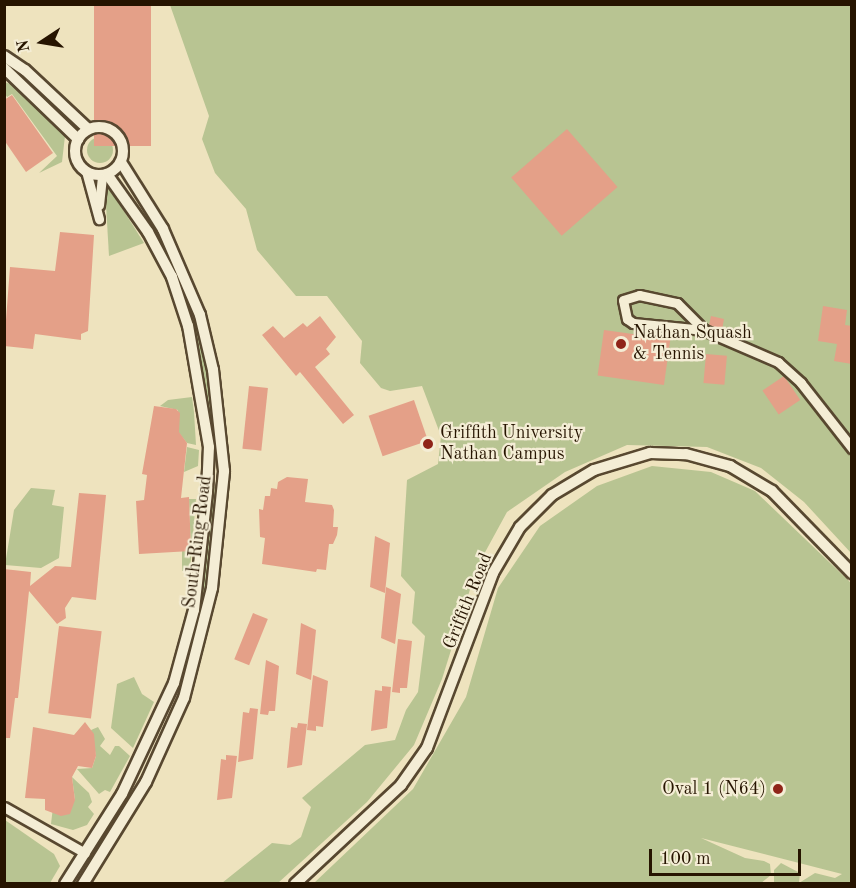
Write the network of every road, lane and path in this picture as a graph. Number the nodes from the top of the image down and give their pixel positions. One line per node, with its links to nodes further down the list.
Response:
1 (4, 56): 3 (street)
2 (4, 68): 4 (street)
3 (88, 129): 4 (street); 5 (street)
4 (78, 139): 6 (street)
5 (121, 162): 7 (street); 14 (street, South Ring Road)
6 (86, 171): 7 (street); 7 (street)
7 (105, 174): 12 (street, South Ring Road)
8 (704, 330): 8 (street); 9 (street)
9 (852, 448)
10 (852, 573): 15 (street, Griffith Road)
11 (4, 807): 12 (street)
12 (85, 853): 13 (street, South Ring Road)
13 (65, 884)
14 (83, 884)
15 (295, 884)

